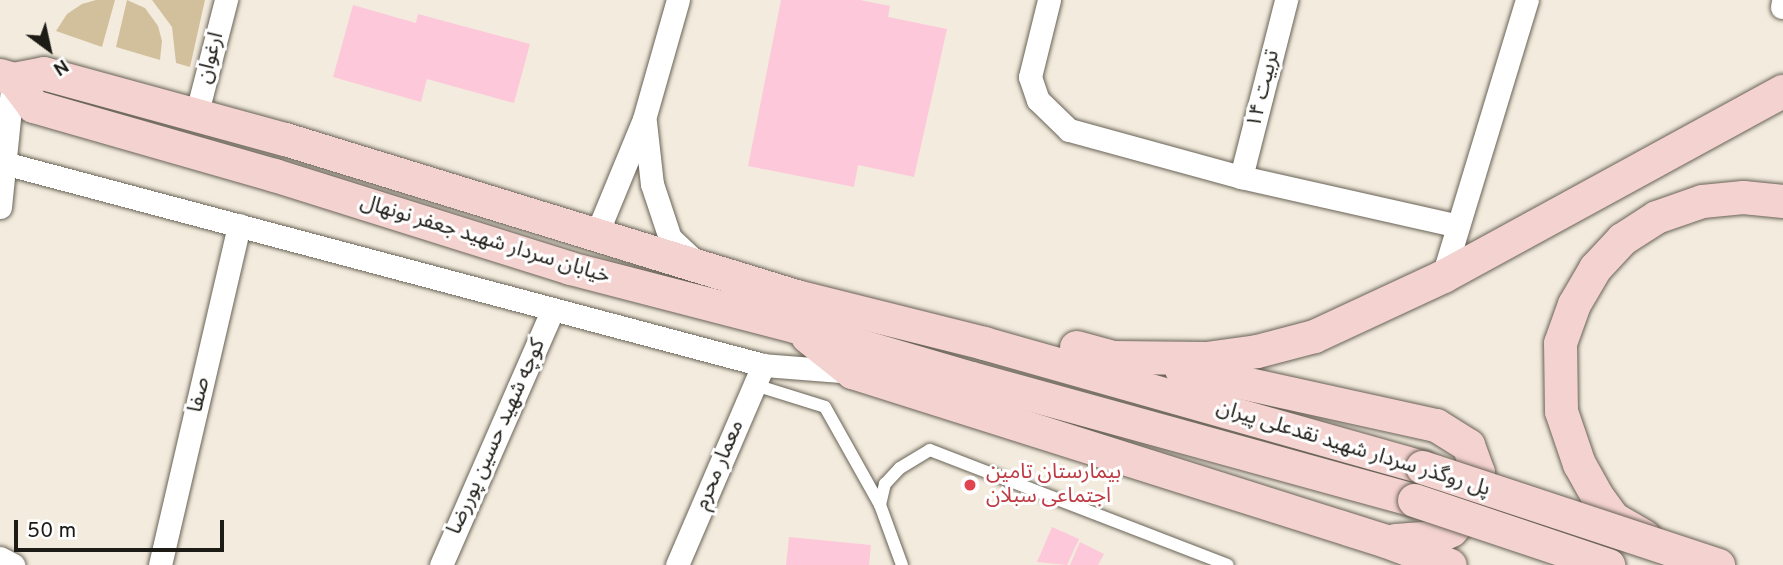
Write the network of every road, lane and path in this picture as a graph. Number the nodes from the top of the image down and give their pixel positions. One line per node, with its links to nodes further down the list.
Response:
1 (226, 0): 8 (street, ارغوان)
2 (678, 0): 9 (street)
3 (1049, 0): 11 (street)
4 (1286, 0): 11 (street, تربیت ۱۴)
5 (1527, 0): 15 (street)
6 (6, 77): 8 (main road, خیابان سردار شهید جعفر نونهال); 10 (street); 20 (main road, خیابان سردار شهید جعفر نونهال)
7 (1783, 91): 18 (main road)
8 (196, 116): 16 (main road, خیابان سردار شهید جعفر نونهال)
9 (644, 119): 16 (street); 17 (street)
10 (4, 163): 13 (street); 14 (street)
11 (1241, 177): 15 (street)
12 (1783, 201): 28 (main road)
13 (0, 207)
14 (239, 225): 19 (street); 31 (street, صفا)
15 (1458, 226): 18 (street)
16 (597, 233): 17 (main road, خیابان سردار شهید جعفر نونهال)
17 (700, 266): 20 (main road, خیابان سردار شهید جعفر نونهال)
18 (1443, 276): 22 (main road)
19 (553, 309): 24 (street); 32 (street, کوچه شهید حسین پوررضا)
20 (795, 311): 21 (main road, خیابان سردار شهید جعفر نونهال); 22 (main road); 23 (main road); 25 (main road, خیابان سردار شهید جعفر نونهال)
21 (984, 343): 28 (main road, پل روگذر سردار شهید نقدعلی پیران, bridge)
22 (1124, 357): 27 (main road)
23 (852, 372): 24 (street); 27 (main road)
24 (759, 375): 26 (lane); 33 (street, معمار محرم)
25 (971, 378): 37 (main road, پل روگذر سردار شهید نقدعلی پیران, bridge)
26 (880, 505): 34 (lane); 35 (lane)
27 (1386, 541): 36 (main road)
28 (1661, 546): 38 (main road, پل روگذر سردار شهید نقدعلی پیران, bridge)
29 (0, 558): 30 (street)
30 (13, 565)
31 (160, 565)
32 (441, 565)
33 (677, 565)
34 (902, 565)
35 (1228, 565)
36 (1450, 565)
37 (1608, 565)
38 (1718, 565)

